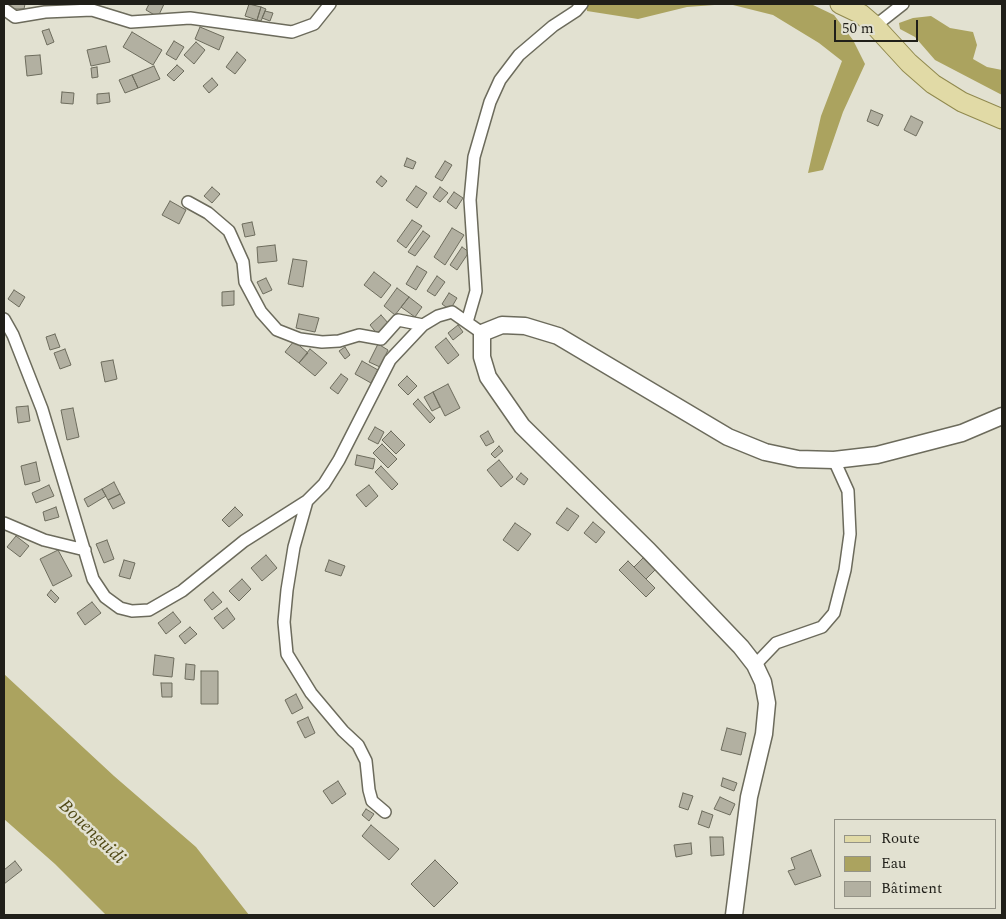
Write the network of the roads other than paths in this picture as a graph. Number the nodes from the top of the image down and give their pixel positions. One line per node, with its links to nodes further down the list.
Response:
1 (330, 4): 5 (street)
2 (582, 4): 11 (street)
3 (840, 4): 7 (main road)
4 (903, 4): 7 (street)
5 (90, 7): 6 (street)
6 (4, 9)
7 (875, 26): 8 (main road)
8 (1002, 119)
9 (188, 202): 12 (street)
10 (4, 319): 18 (street)
11 (467, 322): 12 (street); 13 (street)
12 (422, 325): 16 (street)
13 (482, 333): 15 (main road); 19 (main road)
14 (1002, 416): 15 (main road)
15 (834, 460): 19 (street)
16 (307, 501): 18 (street); 20 (street)
17 (4, 523): 18 (street)
18 (85, 550)
19 (755, 665): 21 (main road)
20 (385, 812)
21 (734, 915)

